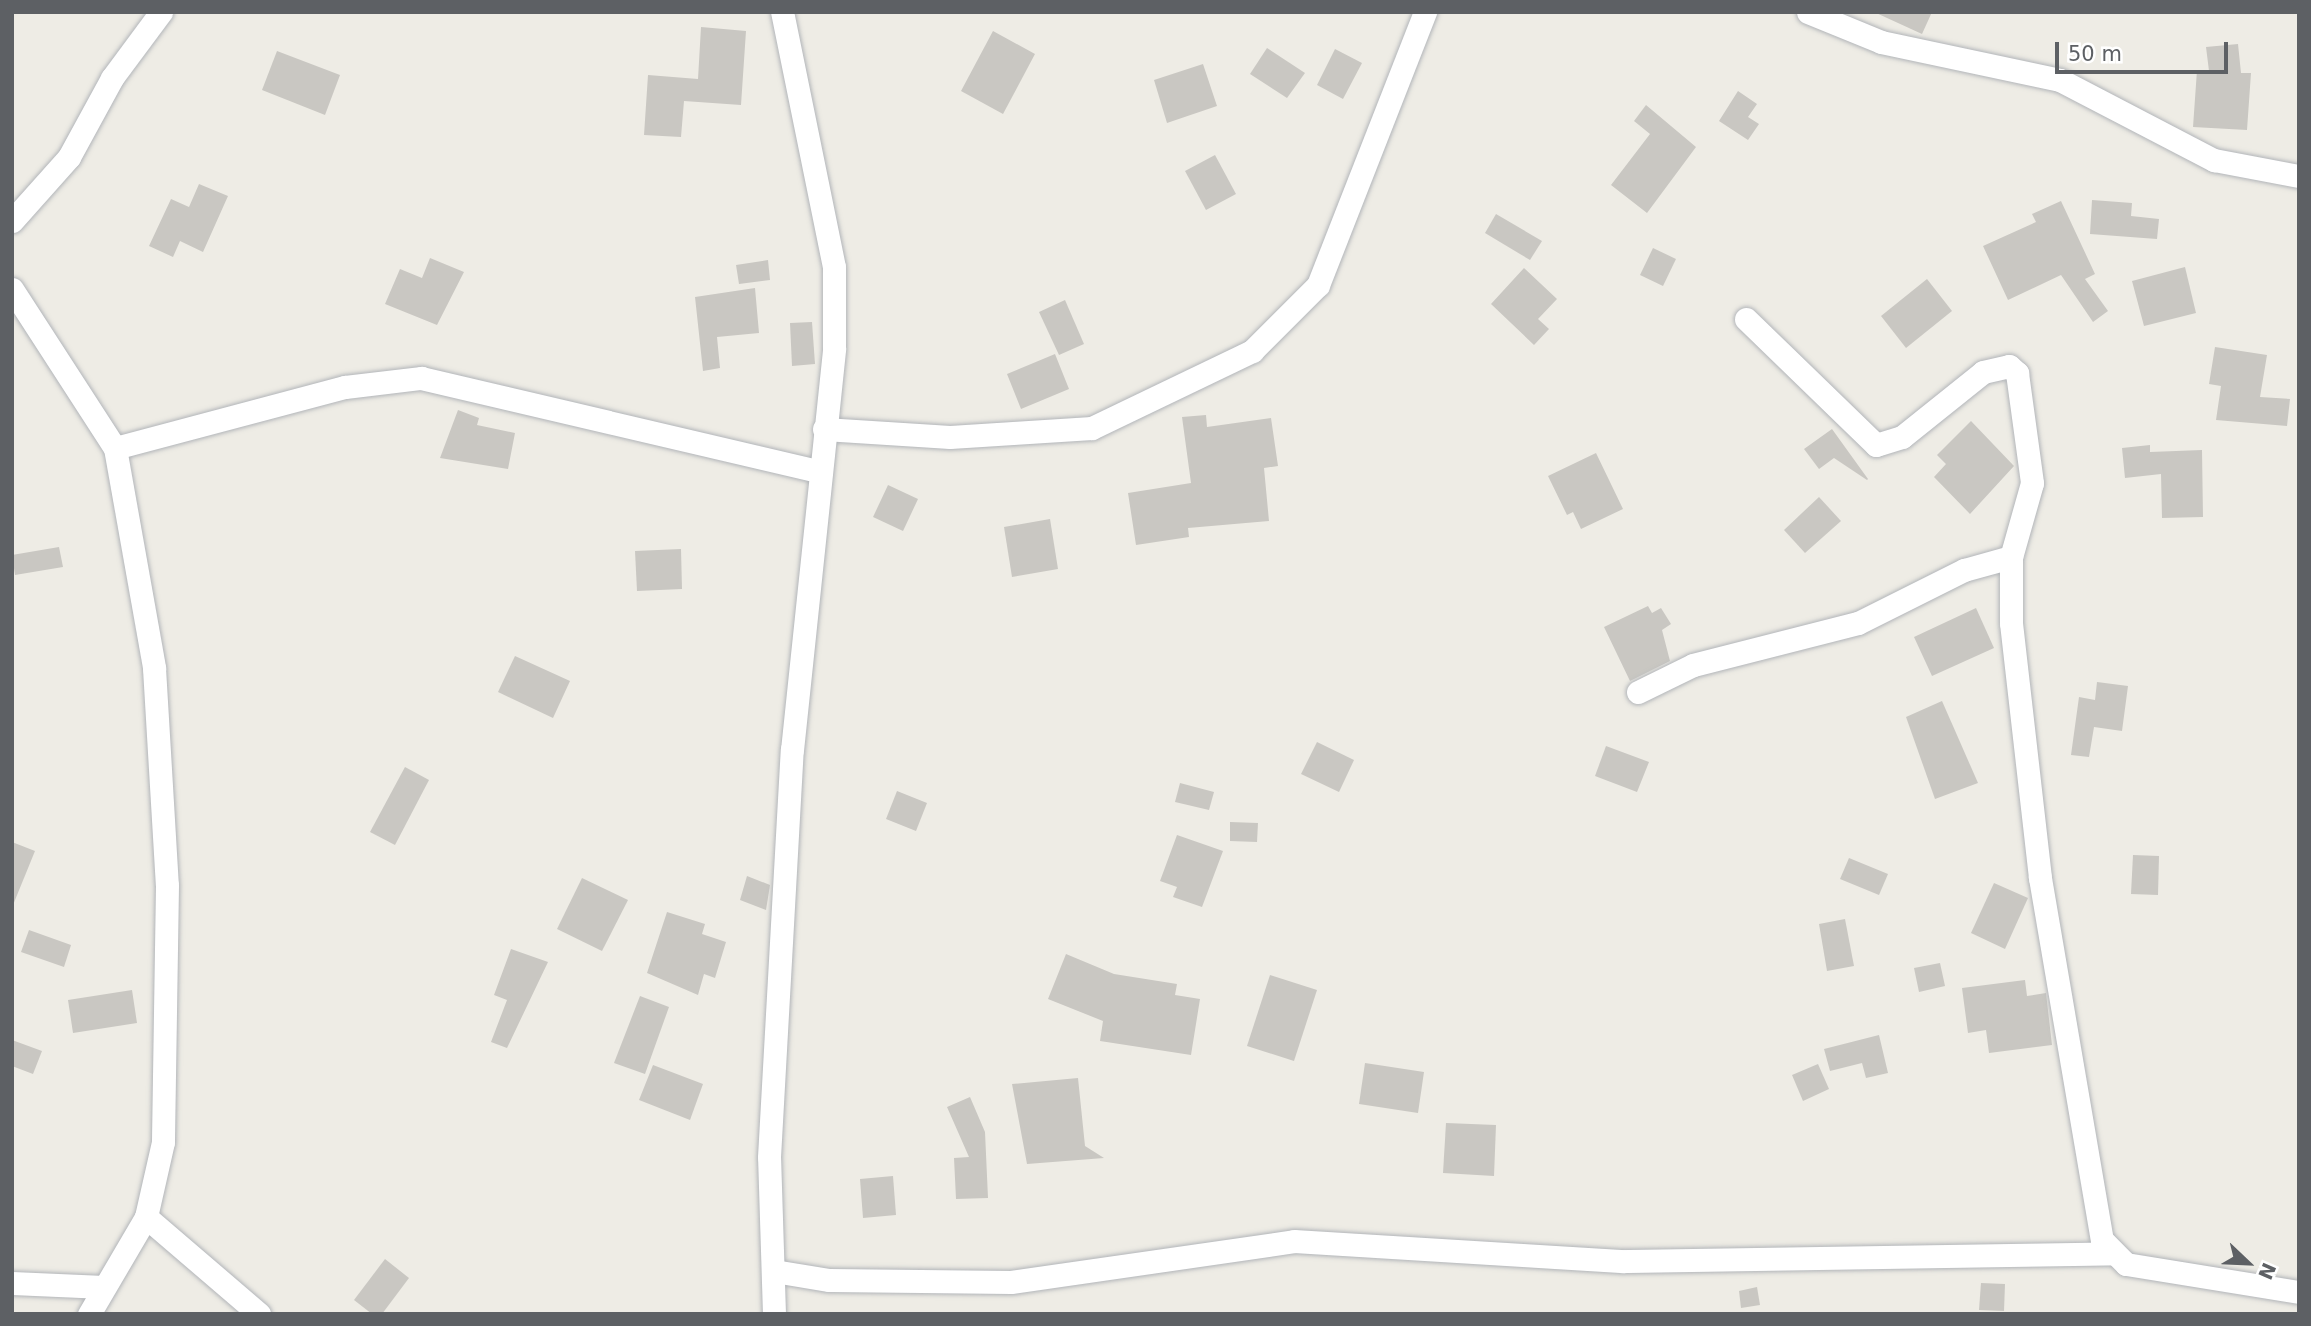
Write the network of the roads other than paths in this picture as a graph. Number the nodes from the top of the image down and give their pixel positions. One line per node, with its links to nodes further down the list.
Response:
1 (161, 12): 6 (street)
2 (782, 12): 9 (street)
3 (1425, 12): 9 (street)
4 (1808, 12): 5 (street)
5 (2299, 176)
6 (12, 222)
7 (12, 289): 10 (street)
8 (1746, 320): 12 (street)
9 (824, 429): 11 (street)
10 (115, 448): 11 (street); 14 (street)
11 (819, 471): 16 (street)
12 (2011, 556): 13 (street); 15 (street)
13 (1638, 692)
14 (146, 1217): 18 (street); 21 (street)
15 (2110, 1253): 16 (street); 19 (street)
16 (775, 1271): 22 (street)
17 (12, 1283): 18 (street)
18 (104, 1287): 20 (street)
19 (2299, 1292)
20 (89, 1314)
21 (259, 1314)
22 (774, 1314)

